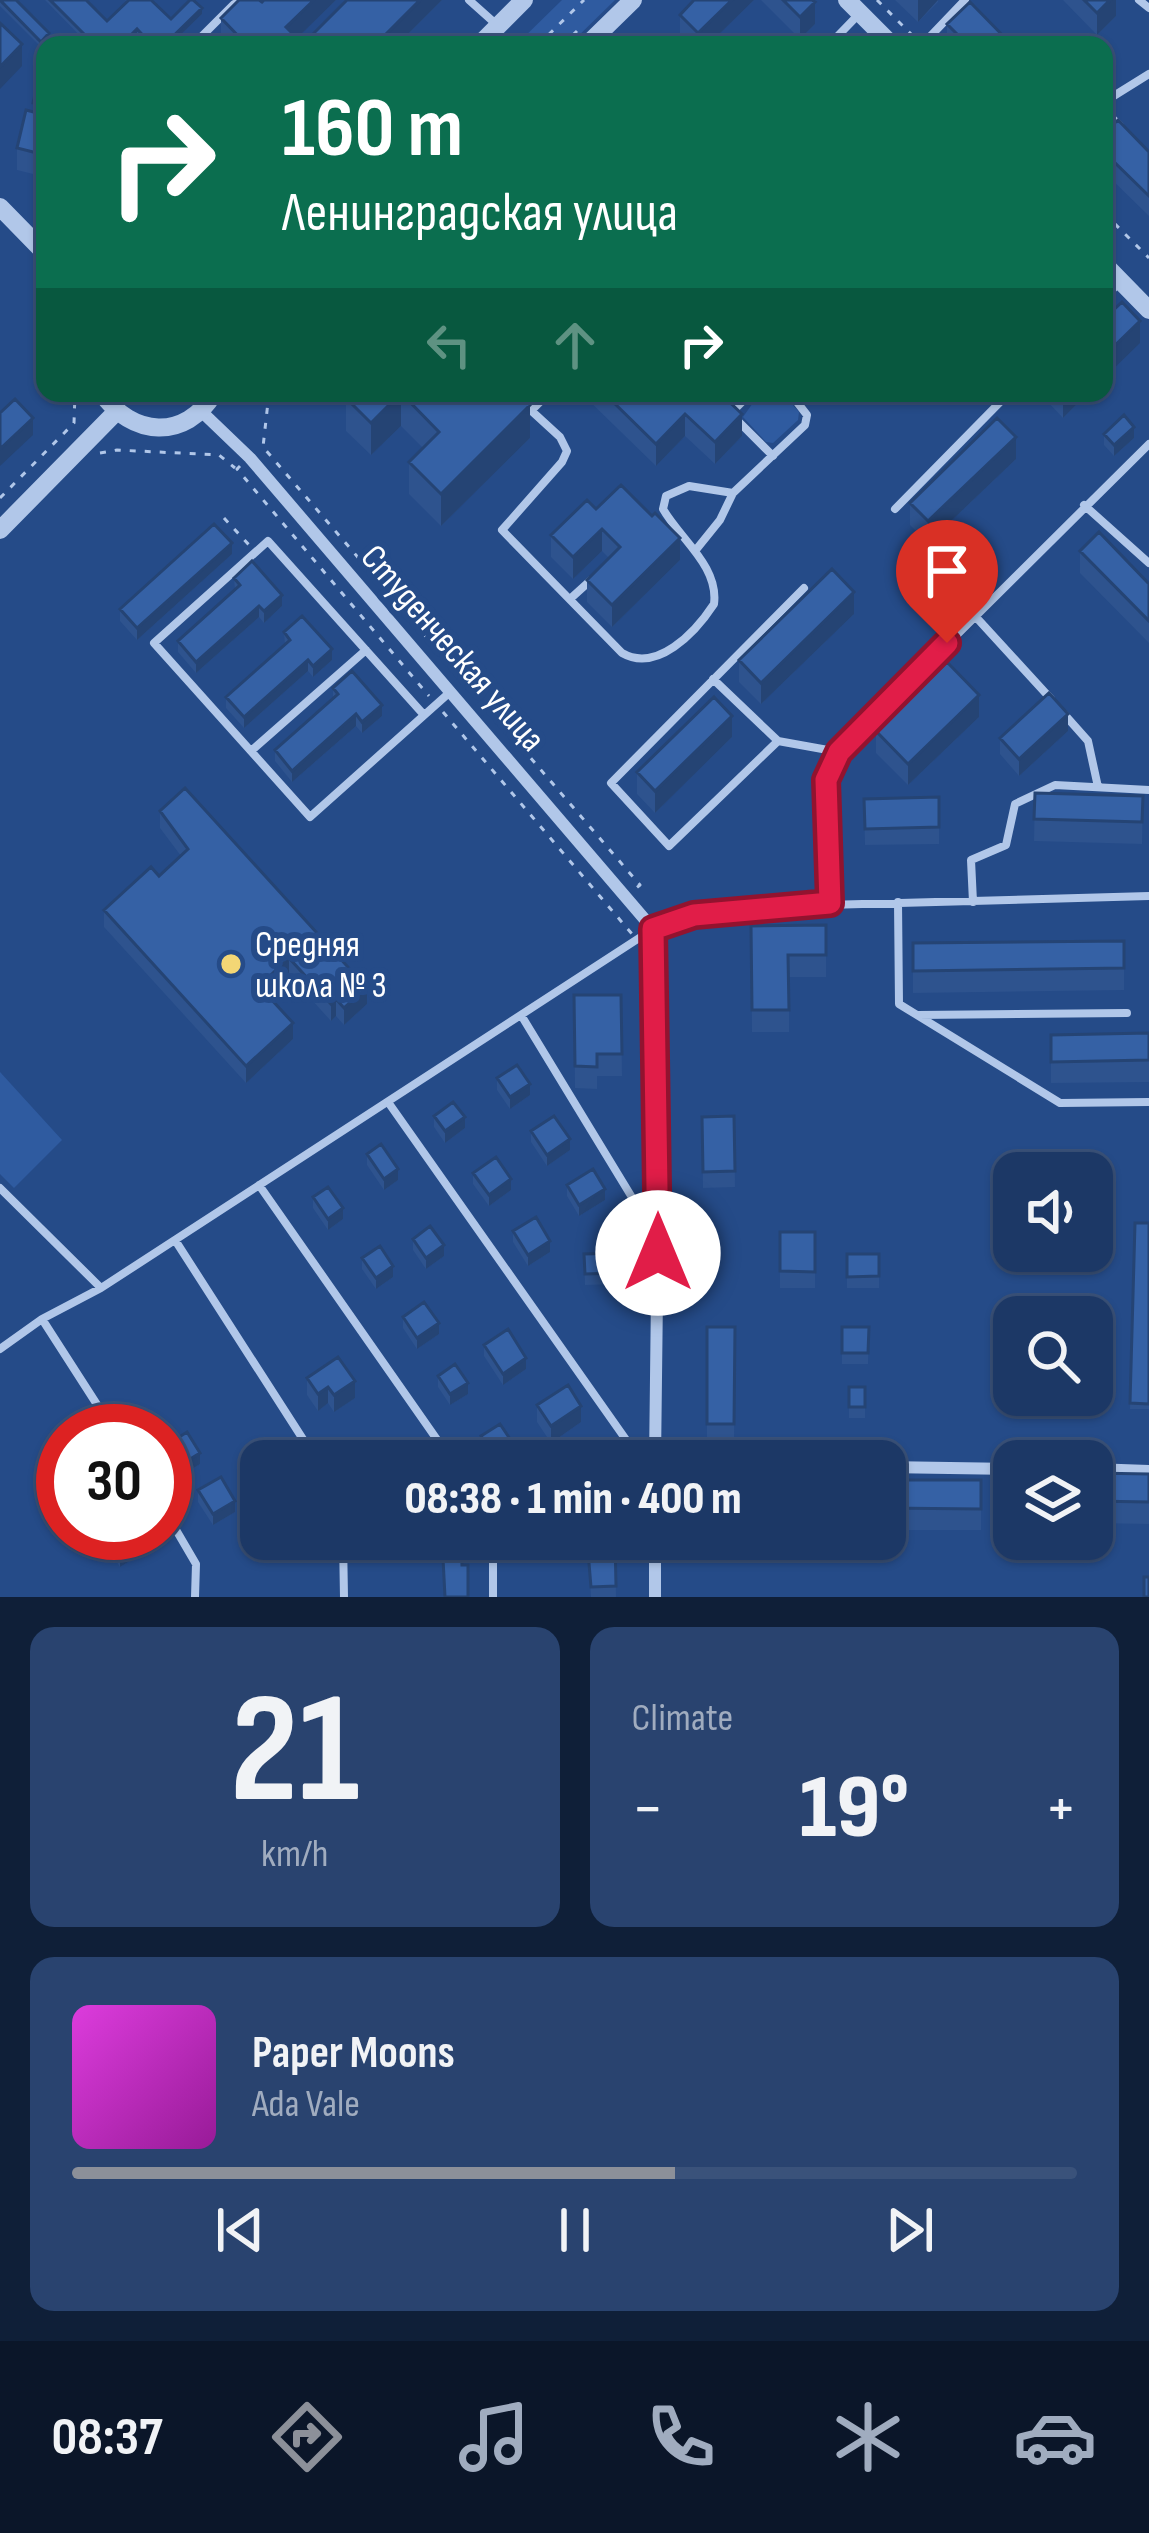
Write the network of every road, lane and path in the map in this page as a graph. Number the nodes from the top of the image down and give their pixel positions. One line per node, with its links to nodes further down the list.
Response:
1 (263, 0): 13 (lane)
2 (469, 0): 12 (lane)
3 (524, 0): 12 (street)
4 (584, 0): 15 (path)
5 (633, 0): 16 (street)
6 (877, 0): 19 (path)
7 (965, 0): 11 (lane); 20 (lane)
8 (1139, 0): 10 (lane)
9 (854, 6): 17 (lane); 18 (street)
10 (1149, 8)
11 (981, 15)
12 (498, 26): 14 (street)
13 (202, 36)
14 (488, 36)
15 (547, 36)
16 (596, 36)
17 (835, 36)
18 (883, 36)
19 (913, 36)
20 (931, 36)
21 (1149, 74): 22 (lane)
22 (1113, 100)
23 (1113, 116): 24 (lane)
24 (1134, 140)
25 (0, 207): 27 (street)
26 (1113, 222): 28 (path)
27 (36, 244)
28 (1149, 258)
29 (1113, 273): 30 (street)
30 (1121, 281): 31 (lane); 32 (street)
31 (1113, 289)
32 (1149, 310)
33 (75, 402): 51 (path)
34 (108, 402): 44 (street)
35 (208, 402): 42 (street)
36 (267, 402): 74 (path)
37 (522, 402): 43 (lane)
38 (540, 402): 43 (lane)
39 (742, 402): 46 (lane)
40 (797, 402): 46 (lane)
41 (1000, 402): 53 (lane)
42 (201, 411): 44 (street); 48 (street, Студенческая улица)
43 (531, 411): 61 (lane)
44 (116, 412): 55 (street)
45 (1149, 444): 52 (lane)
46 (773, 456): 50 (lane)
47 (91, 458): 49 (path)
48 (250, 458): 49 (path); 65 (street, Студенческая улица)
49 (237, 469): 66 (path)
50 (733, 493): 56 (lane); 56 (lane)
51 (0, 498)
52 (1084, 505): 58 (lane); 62 (lane)
53 (895, 509)
54 (224, 518): 57 (path)
55 (0, 530)
56 (695, 551): 61 (lane)
57 (256, 552): 63 (lane); 69 (lane)
58 (1149, 562)
59 (605, 566): 61 (lane)
60 (804, 588): 64 (lane)
61 (570, 599)
62 (975, 616): 70 (lane); 71 (lane)
63 (365, 650): 67 (lane); 69 (lane)
64 (713, 679): 68 (lane); 68 (lane)
65 (449, 693): 66 (lane); 74 (street, Студенческая улица)
66 (436, 704): 67 (lane); 79 (path)
67 (424, 715): 69 (lane)
68 (778, 741): 70 (lane)
69 (250, 752)
70 (839, 752): 77 (lane)
71 (1098, 787): 72 (lane); 76 (lane)
72 (1149, 790)
73 (1149, 896): 76 (lane)
74 (626, 897): 78 (street, Студенческая улица)
75 (898, 902): 76 (lane); 77 (lane); 82 (lane)
76 (973, 902)
77 (830, 903): 78 (lane)
78 (653, 929): 79 (lane); 87 (street)
79 (637, 940): 81 (lane)
80 (1127, 1013): 82 (lane)
81 (521, 1015): 83 (lane); 87 (lane)
82 (916, 1015): 84 (lane)
83 (388, 1102): 85 (lane); 95 (lane)
84 (1149, 1102)
85 (259, 1185): 88 (lane); 94 (lane)
86 (0, 1188): 89 (lane)
87 (658, 1211): 96 (street)
88 (174, 1240): 89 (lane); 93 (lane)
89 (101, 1288): 90 (lane)
90 (42, 1319): 91 (lane); 92 (lane)
91 (0, 1349)
92 (97, 1404)
93 (303, 1440)
94 (437, 1440)
95 (626, 1440)
96 (652, 1440)
97 (906, 1467): 98 (street)
98 (993, 1469)
99 (1113, 1470): 100 (street)
100 (1149, 1471)
101 (192, 1557): 105 (lane)
102 (343, 1560): 106 (lane)
103 (493, 1560): 107 (lane)
104 (655, 1560): 108 (street)
105 (195, 1597)
106 (344, 1597)
107 (493, 1597)
108 (655, 1597)

